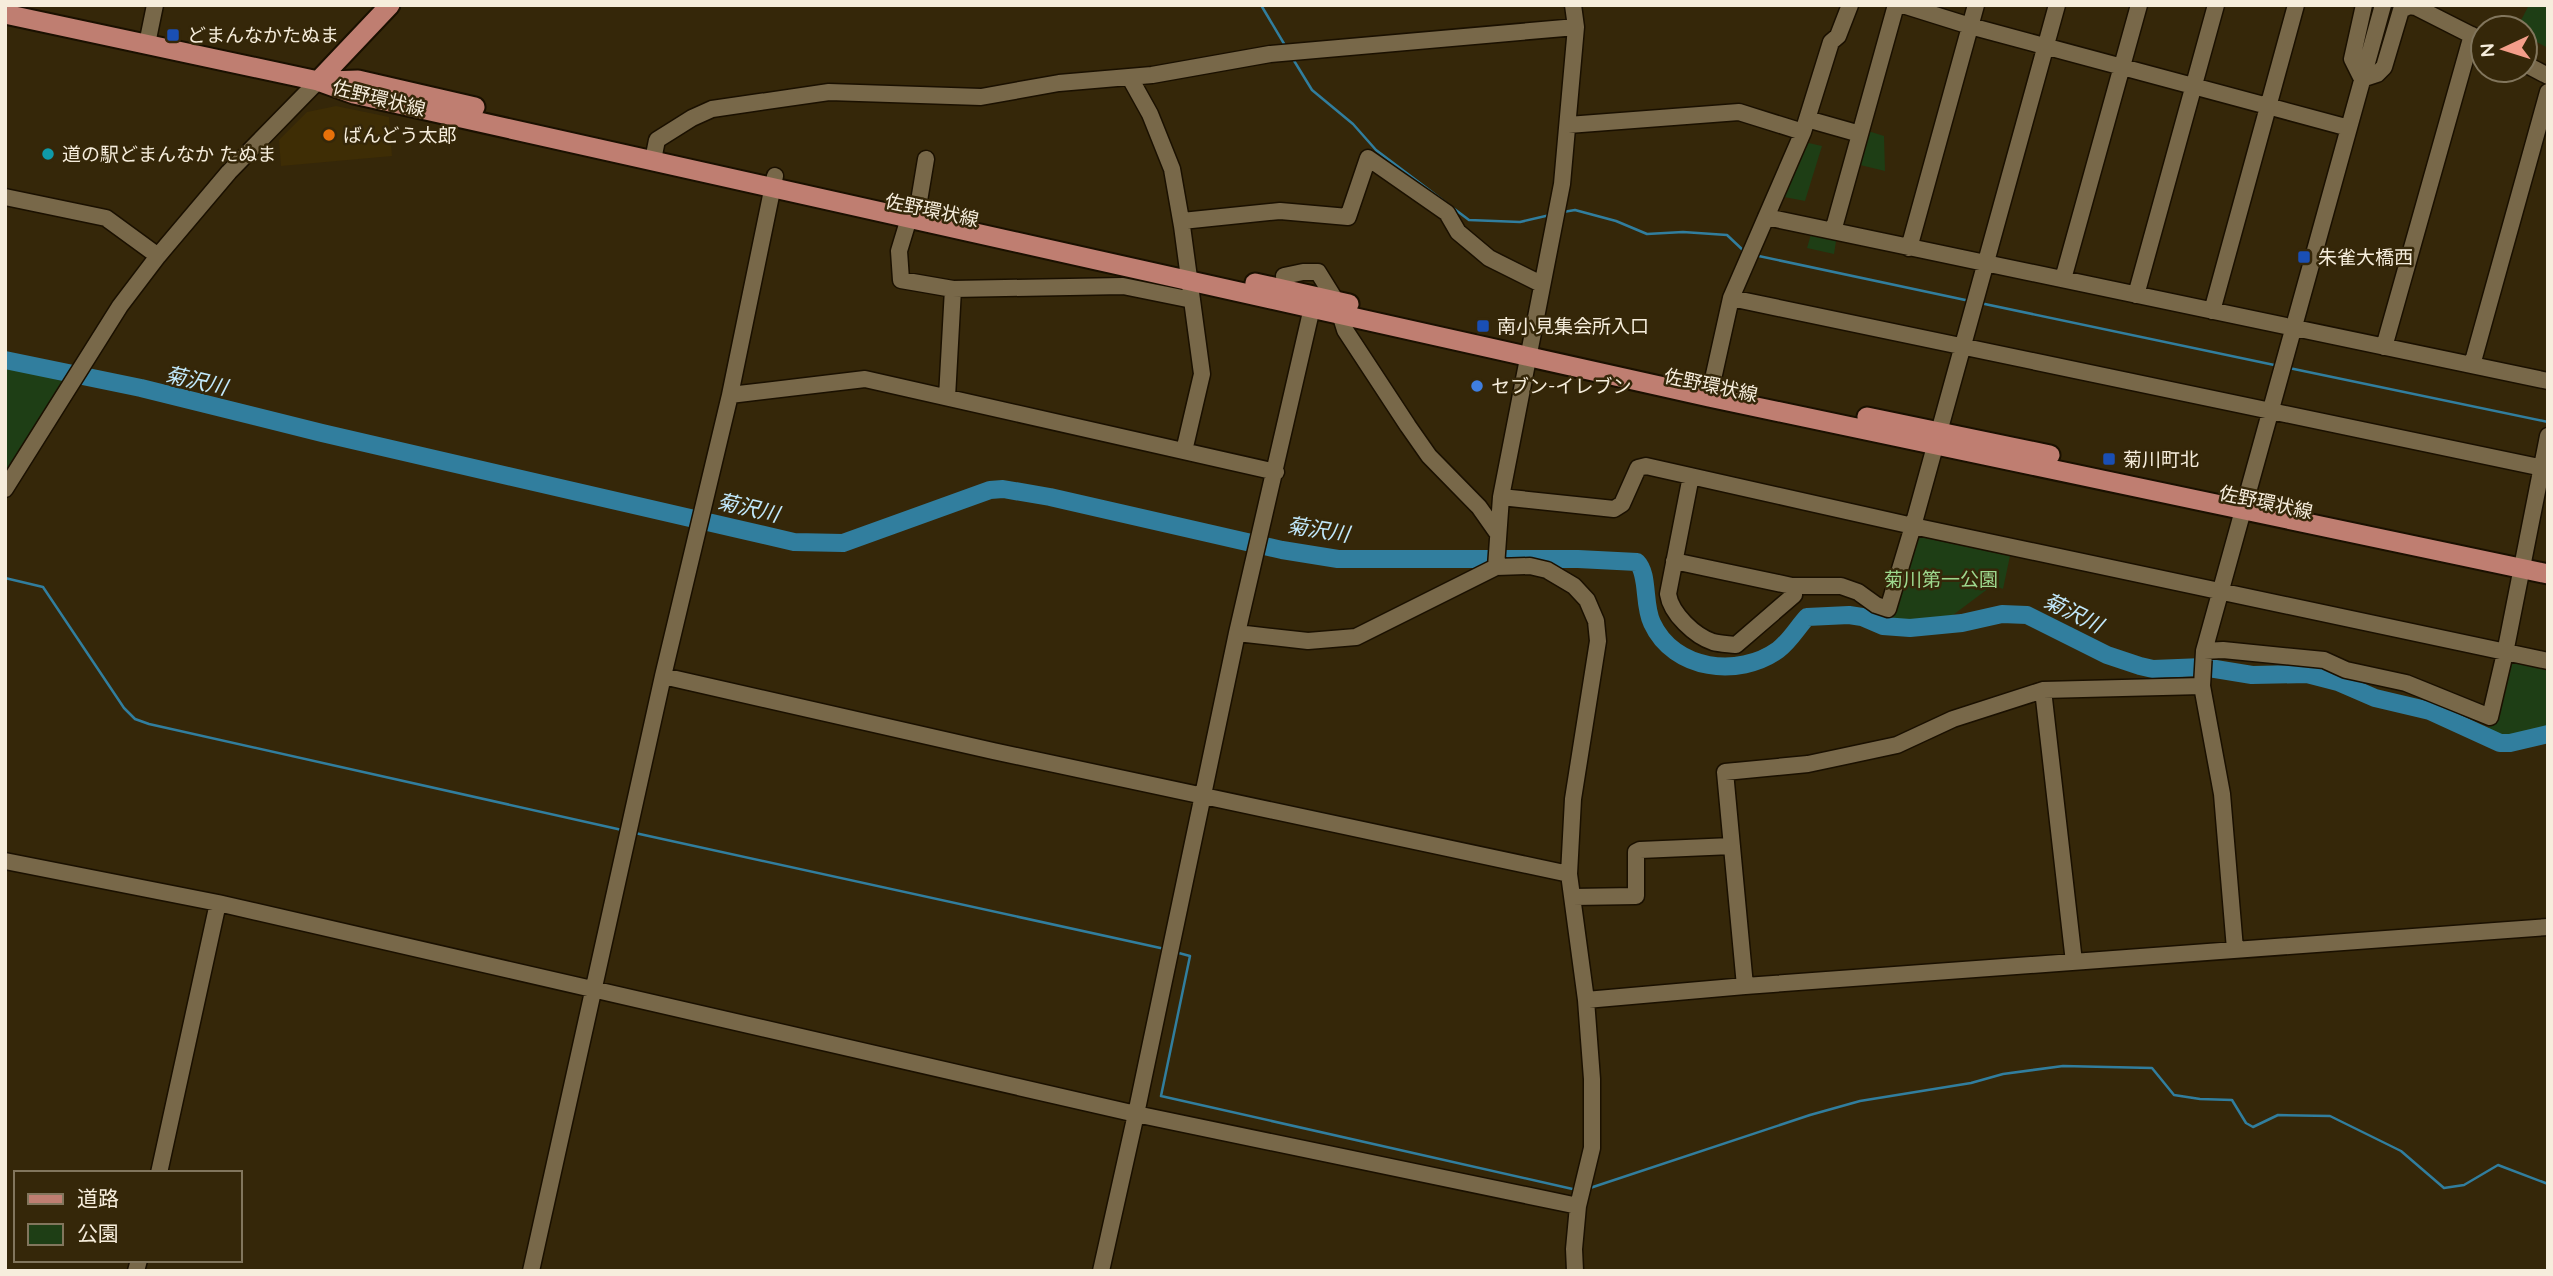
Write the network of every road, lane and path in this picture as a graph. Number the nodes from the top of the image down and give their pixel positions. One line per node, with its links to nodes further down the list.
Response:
1 (155, 5): 18 (street)
2 (390, 5): 24 (main road)
3 (1573, 5): 16 (street)
4 (1850, 5): 29 (street)
5 (1896, 5): 31 (street)
6 (1903, 5): 15 (street)
7 (1976, 5): 15 (street)
8 (2057, 5): 19 (street)
9 (2139, 5): 20 (street)
10 (2216, 5): 25 (street)
11 (2295, 5): 27 (street)
12 (2364, 5): 23 (street)
13 (2383, 5): 23 (street)
14 (5, 14): 18 (main road, 佐野環状線)
15 (1970, 26): 19 (street); 40 (street)
16 (1576, 27): 22 (street); 28 (street)
17 (2469, 34): 23 (street)
18 (147, 44): 24 (main road, 佐野環状線)
19 (2046, 46): 20 (street); 42 (street)
20 (2122, 66): 25 (street); 44 (street)
21 (2469, 68): 55 (street)
22 (1130, 78): 32 (street); 38 (street)
23 (2362, 79): 30 (street)
24 (318, 81): 32 (main road, 佐野環状線); 41 (street)
25 (2194, 86): 27 (street); 48 (street)
26 (2548, 92): 57 (street)
27 (2268, 107): 30 (street); 52 (street)
28 (1568, 125): 29 (street); 46 (street)
29 (1805, 126): 31 (street); 37 (street)
30 (2348, 128): 53 (street)
31 (1860, 134): 39 (street)
32 (654, 155): 34 (main road, 佐野環状線)
33 (926, 159): 36 (street)
34 (774, 181): 36 (main road, 佐野環状線); 60 (street)
35 (5, 197): 41 (street)
36 (914, 212): 45 (main road, 佐野環状線); 47 (street)
37 (1766, 217): 39 (street); 49 (street)
38 (1182, 221): 45 (street); 46 (street)
39 (1833, 231): 40 (street)
40 (1909, 248): 42 (street)
41 (158, 256): 69 (street)
42 (1987, 264): 44 (street); 54 (street)
43 (1284, 276): 51 (street)
44 (2063, 279): 48 (street)
45 (1190, 283): 47 (street); 50 (main road, 佐野環状線); 65 (street)
46 (1541, 284): 56 (street)
47 (953, 289): 61 (street)
48 (2136, 295): 52 (street)
49 (1731, 298): 54 (street); 59 (street)
50 (1314, 303): 51 (main road, 佐野環状線); 67 (street)
51 (1338, 308): 56 (main road, 佐野環状線); 73 (street)
52 (2212, 311): 53 (street)
53 (2294, 327): 55 (street); 62 (street)
54 (1964, 346): 62 (street); 64 (street)
55 (2384, 347): 57 (street)
56 (1528, 351): 59 (main road, 佐野環状線); 70 (street)
57 (2472, 365): 58 (street)
58 (2548, 381)
59 (1710, 391): 64 (main road, 佐野環状線)
60 (730, 395): 61 (street); 85 (street)
61 (947, 397): 65 (street)
62 (2271, 410): 66 (street); 71 (street)
63 (2548, 436): 66 (street)
64 (1938, 438): 71 (main road, 佐野環状線); 72 (street)
65 (1184, 451): 67 (street)
66 (2544, 468): 76 (street)
67 (1276, 472): 81 (street)
68 (1691, 477): 70 (street); 72 (street); 74 (street)
69 (5, 489)
70 (1501, 497): 73 (street)
71 (2244, 503): 76 (main road, 佐野環状線); 80 (street)
72 (1913, 526): 79 (street); 80 (street)
73 (1498, 534): 77 (street)
74 (1674, 561): 79 (street); 79 (street)
75 (2548, 561): 76 (main road, 佐野環状線)
76 (2523, 562): 78 (main road, 佐野環状線); 83 (street)
77 (1496, 567): 81 (street); 91 (street)
78 (2548, 573)
79 (1793, 586)
80 (2221, 592): 82 (street); 83 (street)
81 (1237, 632): 88 (street)
82 (2204, 651): 83 (street); 86 (street)
83 (2505, 653): 84 (street)
84 (2548, 661)
85 (663, 676): 88 (street); 98 (street)
86 (2202, 686): 87 (street); 95 (street)
87 (2043, 690): 89 (street); 96 (street)
88 (1204, 795): 91 (street); 100 (street)
89 (1732, 846): 92 (street); 97 (street)
90 (5, 860): 93 (street)
91 (1569, 874): 92 (street)
92 (1573, 897): 99 (street)
93 (218, 903): 98 (street); 101 (street)
94 (2548, 927): 95 (street)
95 (2235, 949): 96 (street)
96 (2074, 962): 97 (street)
97 (1745, 986): 99 (street)
98 (594, 988): 100 (street); 103 (street)
99 (1586, 1000): 102 (street)
100 (1136, 1114): 102 (street); 104 (street)
101 (159, 1171)
102 (1578, 1206): 105 (street)
103 (531, 1271)
104 (1101, 1271)
105 (1575, 1271)

